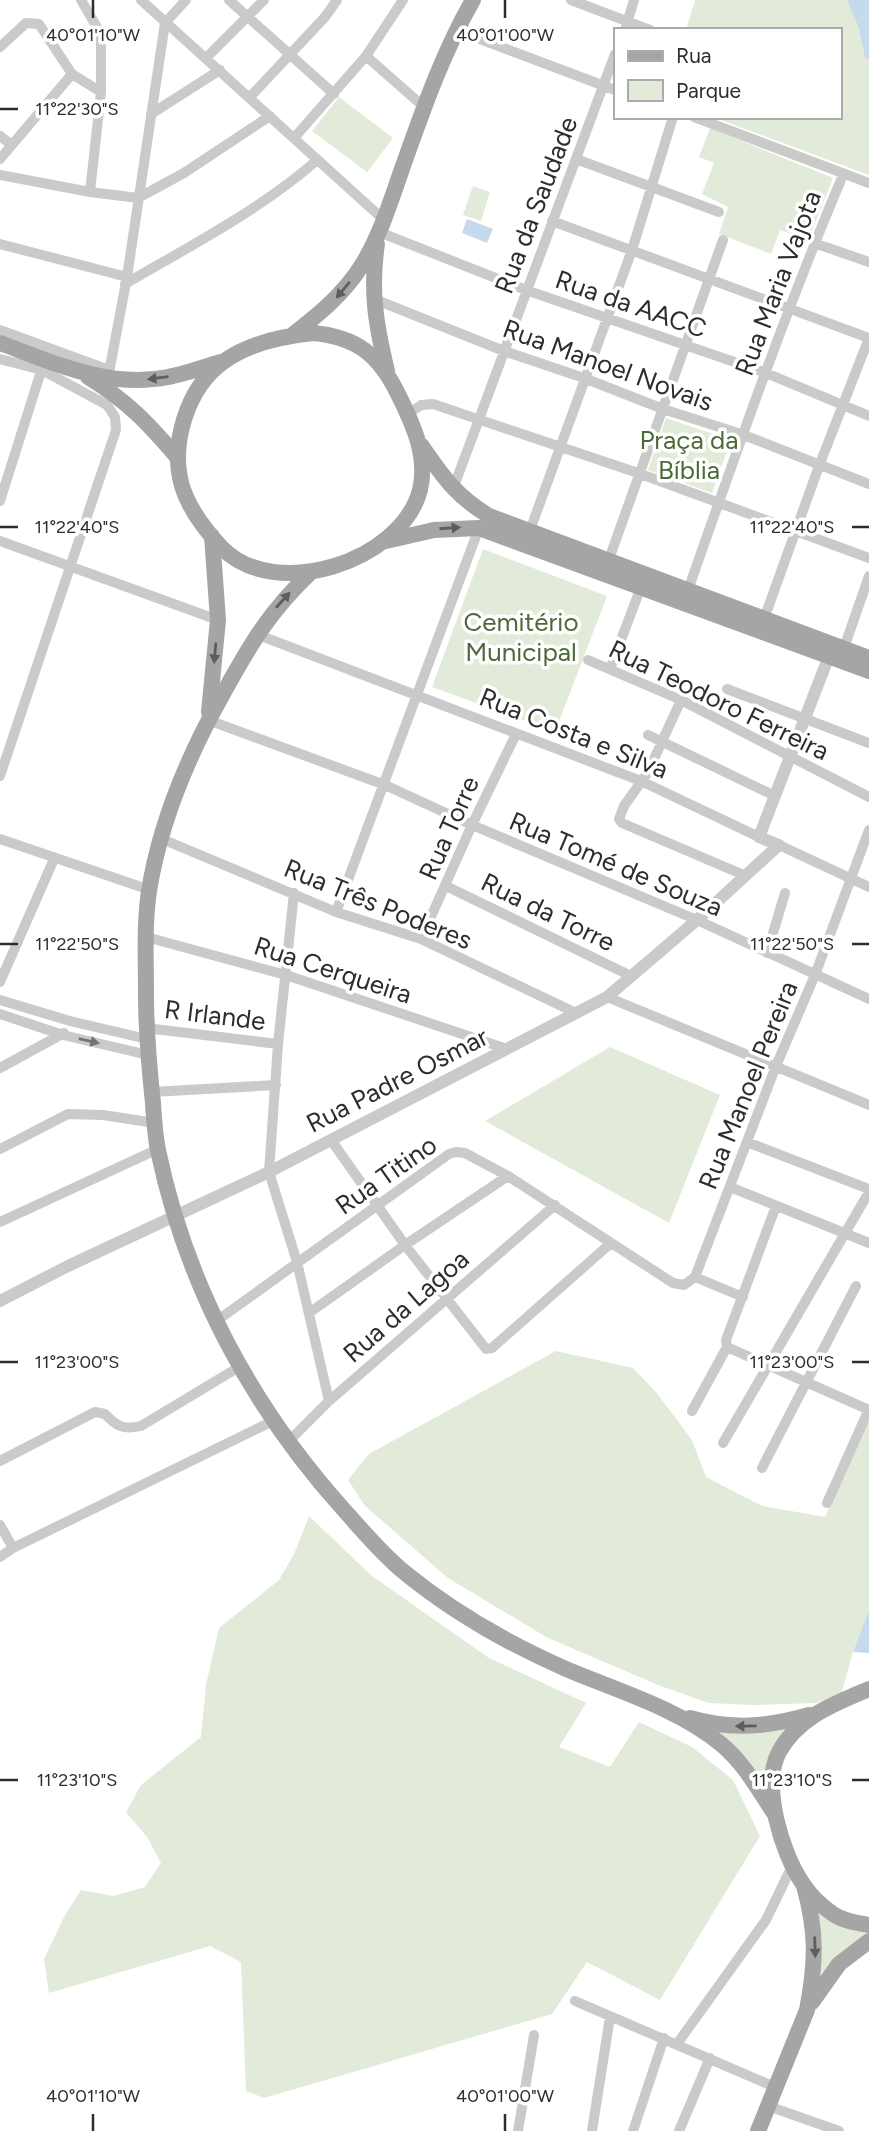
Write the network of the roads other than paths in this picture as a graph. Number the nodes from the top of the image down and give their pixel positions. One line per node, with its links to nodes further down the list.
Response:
1 (80, 0): 24 (street)
2 (141, 0): 12 (street, Rua da AACC)
3 (186, 0): 12 (street)
4 (229, 0): 11 (street)
5 (264, 0): 11 (street)
6 (337, 0): 16 (street)
7 (403, 0): 17 (street)
8 (473, 0): 14 (main road)
9 (571, 0): 13 (street)
10 (634, 0): 13 (street)
11 (248, 17): 16 (street); 19 (street)
12 (165, 23): 19 (street, Rua da AACC); 28 (street)
13 (626, 26)
14 (456, 30): 22 (street); 27 (main road)
15 (0, 47): 21 (street)
16 (290, 55): 25 (street); 26 (street)
17 (366, 56): 25 (street); 27 (street)
18 (614, 57): 22 (street, Rua da Saudade)
19 (206, 58): 20 (street, Rua da AACC)
20 (220, 71): 26 (street, Rua da AACC); 28 (street)
21 (72, 74): 24 (street); 34 (street)
22 (603, 86): 23 (street); 36 (street, Rua da Saudade)
23 (614, 90)
24 (101, 92): 42 (street)
25 (334, 94): 33 (street)
26 (250, 97): 29 (street, Rua da AACC)
27 (424, 107): 46 (main road)
28 (151, 114): 43 (street)
29 (270, 116): 33 (street, Rua da AACC); 43 (street)
30 (672, 119): 41 (street)
31 (699, 119): 39 (street)
32 (0, 136): 34 (street)
33 (295, 138): 37 (street, Rua da AACC)
34 (12, 145): 35 (street)
35 (0, 159)
36 (576, 159): 41 (street); 45 (street, Rua da Saudade)
37 (316, 161): 46 (street, Rua da AACC); 53 (street)
38 (0, 175): 42 (street)
39 (843, 175): 40 (street); 48 (street, Rua Maria Vajota)
40 (869, 183)
41 (652, 186): 44 (street); 50 (street)
42 (90, 192): 43 (street)
43 (138, 198): 53 (street)
44 (719, 212)
45 (552, 221): 50 (street); 54 (street, Rua da Saudade)
46 (381, 226): 54 (street, Rua da AACC); 55 (main road); 59 (main road, one-way to 59)
47 (723, 240): 52 (street)
48 (814, 243): 51 (street); 56 (street, Rua Maria Vajota)
49 (0, 244): 53 (street)
50 (632, 250): 52 (street); 57 (street)
51 (869, 262)
52 (710, 278): 56 (street); 62 (street)
53 (126, 280): 69 (street)
54 (526, 290): 57 (street, Rua da AACC); 63 (street, Rua da Saudade)
55 (374, 299): 63 (street, Rua Manoel Novais); 70 (main road)
56 (789, 307): 60 (street); 68 (street, Rua Maria Vajota)
57 (607, 318): 62 (street, Rua da AACC); 71 (street)
58 (0, 330): 69 (street)
59 (291, 336): 65 (main road); 70 (main road)
60 (869, 338): 72 (street)
61 (0, 343): 66 (main road)
62 (686, 345): 68 (street, Rua da AACC); 73 (street)
63 (504, 351): 71 (street, Rua Manoel Novais); 76 (street, Rua da Saudade)
64 (0, 359): 66 (street)
65 (224, 361): 69 (main road, one-way to 69); 80 (main road)
66 (43, 365): 67 (main road); 85 (street); 95 (street)
67 (80, 373): 69 (main road); 80 (main road)
68 (766, 373): 72 (street, Rua da AACC); 77 (street, Rua Maria Vajota)
69 (108, 374)
70 (389, 376): 74 (main road)
71 (584, 378): 73 (street, Rua Manoel Novais); 79 (street)
72 (843, 407): 75 (street, Rua da AACC); 81 (street)
73 (663, 409): 77 (street, Rua Manoel Novais); 82 (street)
74 (408, 414): 76 (street); 78 (main road)
75 (869, 416)
76 (478, 419): 79 (street); 84 (street, Rua da Saudade)
77 (741, 435): 81 (street, Rua Manoel Novais); 86 (street, Rua Maria Vajota)
78 (419, 443): 84 (main road); 92 (main road)
79 (559, 448): 82 (street); 89 (street)
80 (177, 457): 90 (main road)
81 (819, 466): 83 (street, Rua Manoel Novais); 88 (street)
82 (638, 473): 86 (street); 94 (street)
83 (869, 484)
84 (453, 489): 89 (main road)
85 (0, 498)
86 (718, 502): 88 (street); 99 (street, Rua Maria Vajota)
87 (479, 528): 92 (main road, one-way to 87); 98 (main road); 110 (street)
88 (795, 532): 93 (street); 100 (street)
89 (529, 533): 94 (main road)
90 (212, 536): 96 (main road); 101 (main road)
91 (0, 541): 95 (street)
92 (383, 541): 96 (main road)
93 (869, 558)
94 (608, 562): 99 (main road)
95 (69, 567): 101 (street); 119 (street)
96 (311, 572): 102 (main road, one-way to 96)
97 (869, 576): 103 (street)
98 (641, 587): 99 (main road); 107 (street)
99 (685, 598): 100 (main road); 104 (main road)
100 (764, 619): 103 (main road)
101 (218, 620): 113 (main road, one-way to 113)
102 (256, 634): 110 (street, Rua Costa e Silva); 113 (main road)
103 (844, 648): 105 (main road)
104 (829, 656): 108 (main road); 112 (street)
105 (869, 657)
106 (588, 660): 107 (street, Rua Teodoro Ferreira)
107 (610, 669): 111 (street, Rua Teodoro Ferreira)
108 (869, 671)
109 (727, 689): 112 (street)
110 (416, 695): 114 (street, Rua Costa e Silva); 121 (street)
111 (681, 700): 116 (street); 118 (street, Rua Teodoro Ferreira)
112 (804, 718): 117 (street); 118 (street)
113 (208, 720): 121 (street, Rua Tomé de Souza); 128 (main road)
114 (516, 733): 120 (street, Rua Costa e Silva); 124 (street, Rua Torre)
115 (648, 734): 116 (street)
116 (663, 742): 120 (street); 122 (street)
117 (869, 743)
118 (789, 758): 122 (street); 123 (street, Rua Teodoro Ferreira)
119 (0, 776)
120 (641, 781): 126 (street, Rua Costa e Silva); 131 (street)
121 (385, 785): 124 (street, Rua Tomé de Souza); 138 (street)
122 (775, 796): 126 (street)
123 (869, 797)
124 (472, 825): 133 (street, Rua Torre); 139 (street, Rua Tomé de Souza)
125 (869, 830): 132 (street, Rua Manoel Pereira)
126 (759, 837): 129 (street, Rua Costa e Silva)
127 (0, 839): 130 (street)
128 (162, 839): 135 (main road); 136 (street, Rua Três Poderes)
129 (779, 845): 131 (street, Rua Padre Osmar); 132 (street, Rua Costa e Silva)
130 (54, 859): 135 (street); 146 (street)
131 (746, 876): 139 (street, Rua Padre Osmar)
132 (850, 879): 134 (street, Rua Costa e Silva); 144 (street, Rua Manoel Pereira)
133 (446, 886): 141 (street, Rua Torre); 145 (street, Rua da Torre)
134 (869, 887)
135 (150, 890): 140 (main road)
136 (294, 893): 138 (street, Rua Três Poderes); 143 (street)
137 (785, 894): 142 (street)
138 (336, 912): 141 (street, Rua Três Poderes)
139 (697, 920): 142 (street, Rua Tomé de Souza); 145 (street, Rua Padre Osmar)
140 (146, 937): 143 (street, Rua Cerqueira); 154 (main road)
141 (421, 939): 150 (street, Rua Três Poderes)
142 (767, 953): 144 (street, Rua Tomé de Souza)
143 (286, 975): 155 (street); 156 (street, Rua Cerqueira)
144 (815, 975): 148 (street, Rua Tomé de Souza); 157 (street, Rua Manoel Pereira)
145 (631, 976): 147 (street, Rua Padre Osmar)
146 (0, 982)
147 (607, 997): 150 (street, Rua Padre Osmar); 157 (street)
148 (869, 998)
149 (0, 1000): 152 (street)
150 (576, 1013): 156 (street, Rua Padre Osmar)
151 (0, 1014): 153 (street)
152 (70, 1021): 153 (street); 154 (street)
153 (63, 1035): 154 (street, one-way to 154); 158 (street)
154 (147, 1041): 155 (street, R Irlande); 160 (main road)
155 (278, 1044): 159 (street)
156 (507, 1049): 163 (street, Rua Padre Osmar)
157 (776, 1066): 161 (street); 164 (street, Rua Manoel Pereira)
158 (0, 1068)
159 (276, 1085): 160 (street); 167 (street)
160 (152, 1092): 162 (main road)
161 (869, 1105)
162 (155, 1123): 165 (street); 166 (main road)
163 (331, 1140): 167 (street, Rua Padre Osmar); 171 (street)
164 (747, 1142): 169 (street, Rua Manoel Pereira); 170 (street)
165 (0, 1149)
166 (158, 1149): 174 (main road); 175 (street)
167 (269, 1172): 174 (street, Rua Padre Osmar); 180 (street)
168 (508, 1176): 171 (street, Rua Titino); 172 (street, Rua Titino); 179 (street)
169 (730, 1187): 173 (street); 181 (street, Rua Manoel Pereira)
170 (869, 1190): 176 (street)
171 (377, 1205): 179 (street); 180 (street, Rua Titino)
172 (555, 1205): 177 (street, Rua Titino); 184 (street, Rua da Lagoa)
173 (776, 1206): 176 (street); 183 (street)
174 (176, 1215): 185 (street, Rua Padre Osmar); 187 (main road)
175 (0, 1223)
176 (845, 1234): 178 (street); 189 (street)
177 (611, 1243): 181 (street, Rua Titino); 184 (street)
178 (869, 1243)
179 (405, 1245): 184 (street); 186 (street)
180 (298, 1262): 186 (street); 187 (street, Rua Titino)
181 (695, 1277): 183 (street)
182 (856, 1286): 191 (street)
183 (743, 1297): 188 (street)
184 (446, 1299): 192 (street, Rua da Lagoa)
185 (0, 1301)
186 (309, 1313): 192 (street)
187 (215, 1322): 190 (main road)
188 (726, 1344): 189 (street); 194 (street)
189 (768, 1366): 191 (street); 197 (street)
190 (239, 1367): 195 (main road); 198 (street)
191 (806, 1383): 193 (street); 199 (street)
192 (329, 1401): 196 (street, Rua da Lagoa)
193 (869, 1409): 200 (street)
194 (692, 1411)
195 (273, 1421): 196 (main road); 202 (street)
196 (288, 1442): 205 (main road)
197 (723, 1443)
198 (0, 1461)
199 (762, 1468)
200 (827, 1503)
201 (0, 1525): 202 (street)
202 (13, 1548): 203 (street)
203 (0, 1557)
204 (869, 1689): 206 (main road)
205 (661, 1709): 206 (main road, one-way to 205); 207 (main road)
206 (813, 1714): 207 (main road)
207 (774, 1813): 208 (main road)
208 (793, 1864): 209 (main road); 217 (street)
209 (803, 1884): 210 (main road); 213 (main road, one-way to 213)
210 (869, 1925)
211 (869, 1941): 213 (main road)
212 (575, 2001): 214 (street)
213 (807, 2010): 219 (main road)
214 (610, 2017): 216 (street); 222 (street)
215 (534, 2035): 221 (street)
216 (664, 2038): 217 (street); 223 (street)
217 (677, 2044): 218 (street)
218 (710, 2059): 219 (street); 224 (street)
219 (777, 2088): 220 (main road)
220 (768, 2106): 225 (main road); 226 (street)
221 (518, 2131)
222 (592, 2131)
223 (633, 2131)
224 (679, 2131)
225 (758, 2131)
226 (839, 2131)

